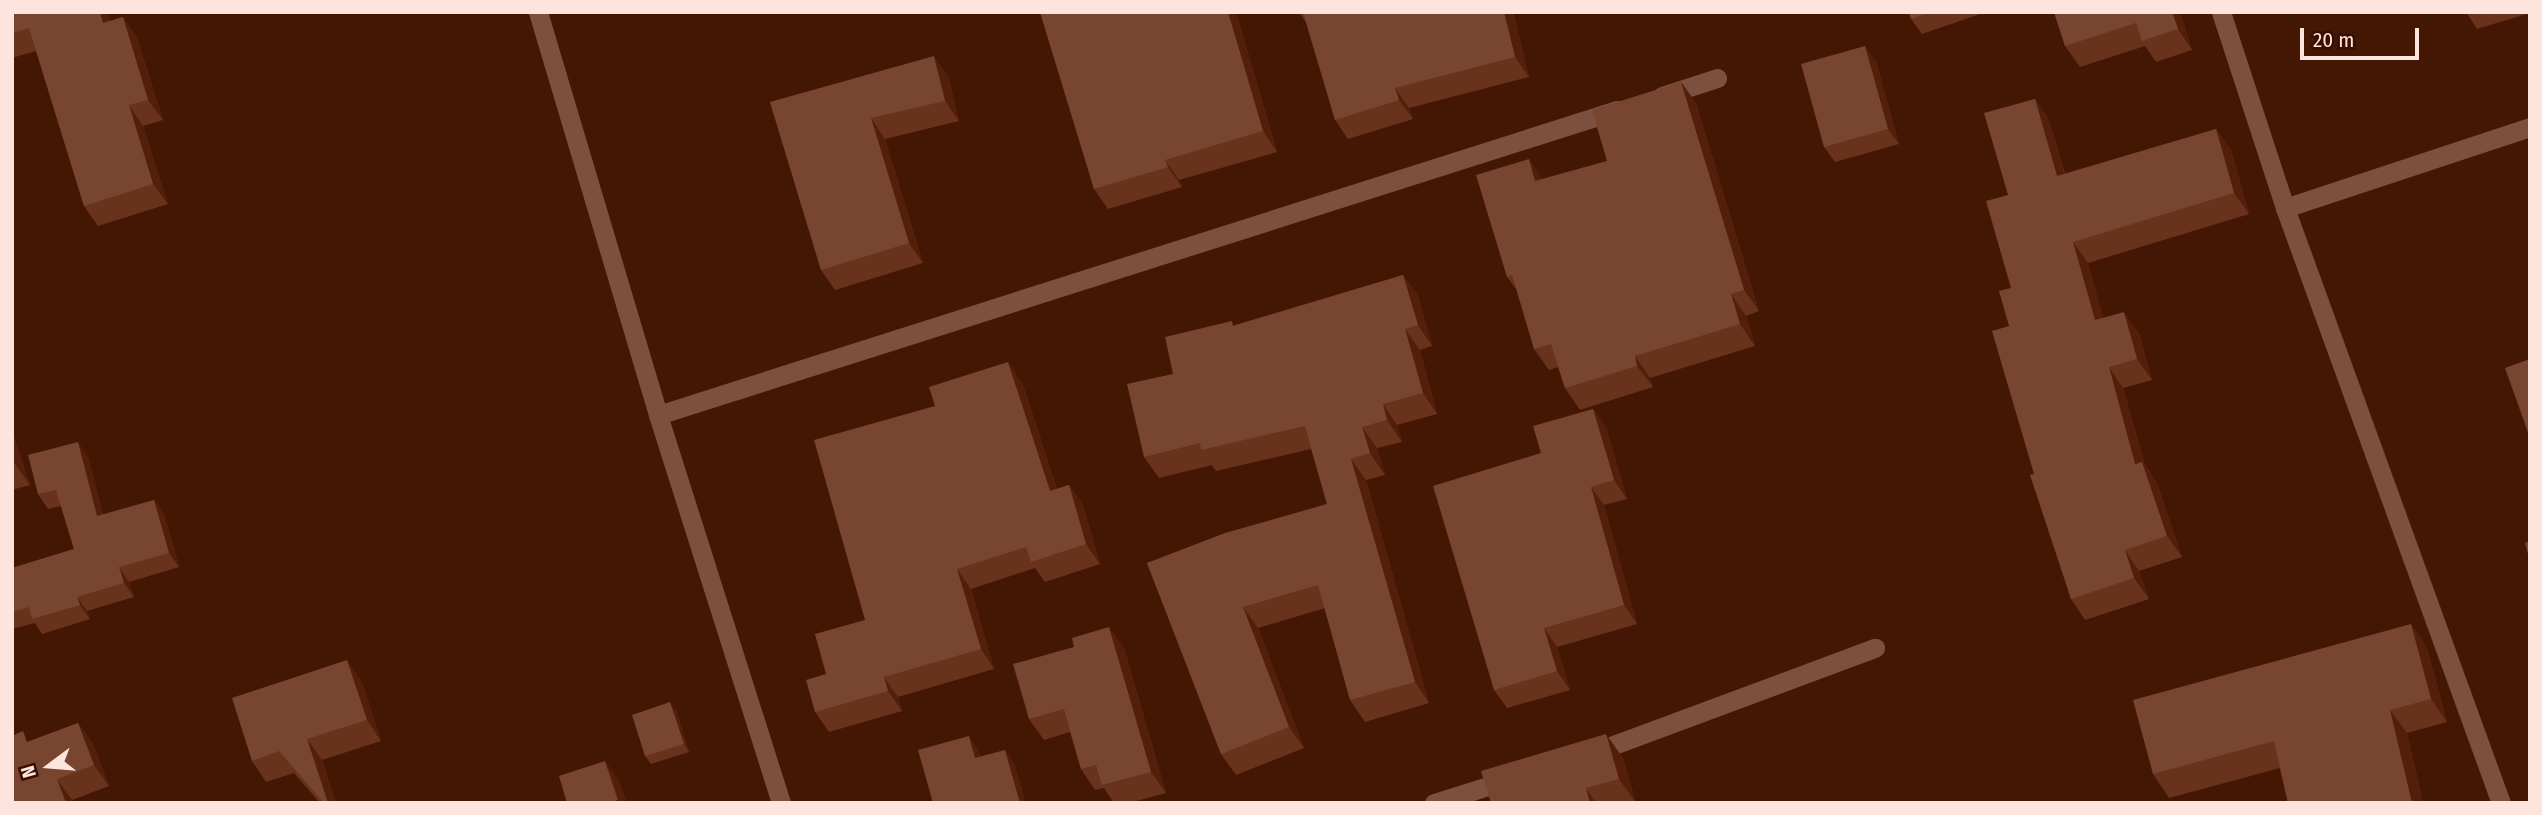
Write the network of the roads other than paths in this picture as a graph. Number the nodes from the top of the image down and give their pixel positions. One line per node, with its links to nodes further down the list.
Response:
1 (538, 12): 6 (street)
2 (2221, 12): 5 (street)
3 (1717, 78): 6 (street)
4 (2530, 127): 5 (street)
5 (2285, 208): 12 (street)
6 (657, 415): 10 (street)
7 (1875, 648): 8 (street)
8 (1578, 757)
9 (1526, 774): 11 (street)
10 (780, 803)
11 (1434, 803)
12 (2501, 803)

